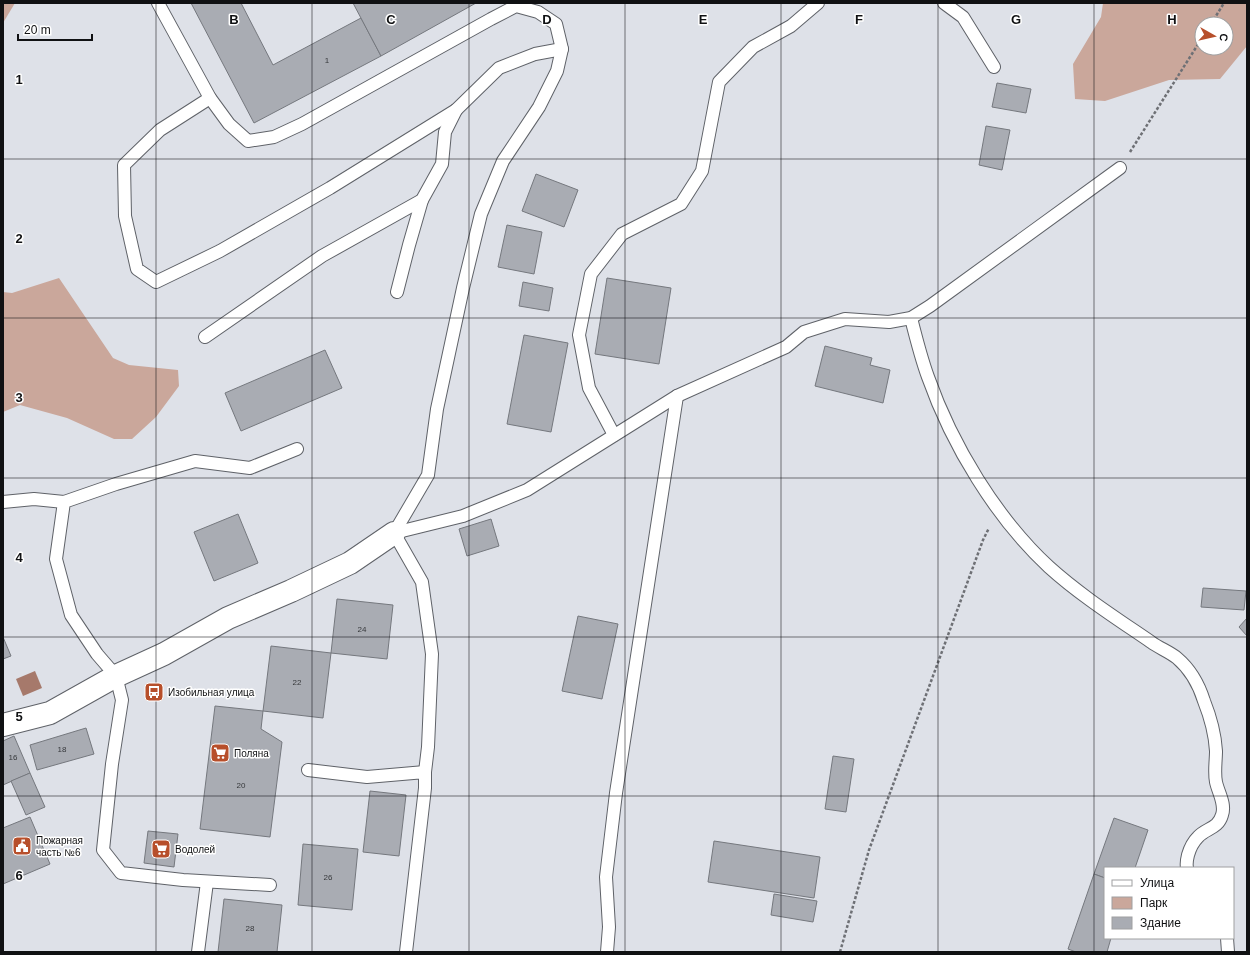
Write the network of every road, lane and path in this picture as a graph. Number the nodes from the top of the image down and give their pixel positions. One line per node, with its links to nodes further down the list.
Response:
1 (158, 3): 9 (lane)
2 (818, 3): 17 (lane)
3 (944, 3): 8 (lane)
4 (1224, 3): 5 (path)
5 (1216, 16)
6 (562, 49): 9 (lane); 10 (lane); 22 (lane)
7 (1194, 51): 11 (path)
8 (994, 67)
9 (210, 98): 10 (lane)
10 (456, 110): 12 (lane)
11 (1120, 168): 14 (lane)
12 (422, 200): 13 (lane); 15 (lane)
13 (397, 292)
14 (911, 318): 16 (lane); 21 (lane)
15 (205, 337)
16 (677, 396): 17 (lane); 33 (lane)
17 (614, 435): 22 (lane)
18 (297, 449): 20 (lane)
19 (3, 502): 20 (lane)
20 (64, 502): 23 (lane)
21 (998, 509): 27 (lane); 34 (path)
22 (394, 533): 23 (street); 26 (lane)
23 (116, 676): 24 (street); 28 (lane)
24 (3, 725)
25 (308, 770): 26 (lane)
26 (425, 772): 32 (lane)
27 (1187, 867)
28 (207, 882): 29 (lane); 31 (lane)
29 (270, 885)
30 (1227, 939): 35 (lane)
31 (198, 952)
32 (406, 952)
33 (607, 952)
34 (840, 952)
35 (1228, 952)

